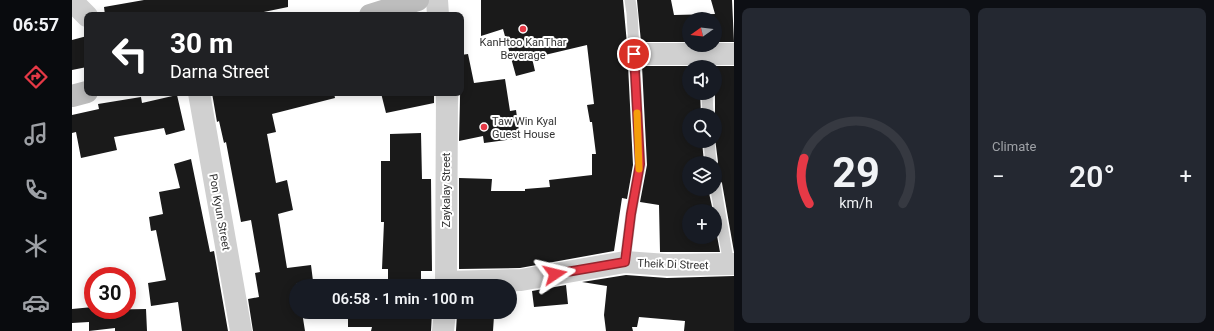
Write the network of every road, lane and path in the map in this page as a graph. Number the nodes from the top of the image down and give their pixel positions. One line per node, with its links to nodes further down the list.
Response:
1 (418, 0): 5 (street)
2 (437, 0): 6 (street)
3 (630, 0): 8 (lane)
4 (72, 1): 7 (street)
5 (380, 12)
6 (438, 12)
7 (84, 13)
8 (634, 54): 10 (street); 16 (lane)
9 (734, 54): 10 (street)
10 (704, 60)
11 (84, 93): 12 (street)
12 (72, 96)
13 (201, 96): 21 (street, Pon Kyun Street)
14 (447, 96): 18 (street, Zaykalay Street)
15 (718, 196): 17 (lane)
16 (625, 262): 17 (street, Theik Di Street); 19 (street, Theik Di Street)
17 (732, 265)
18 (446, 279)
19 (517, 280)
20 (444, 319): 22 (street)
21 (241, 331)
22 (443, 331)

